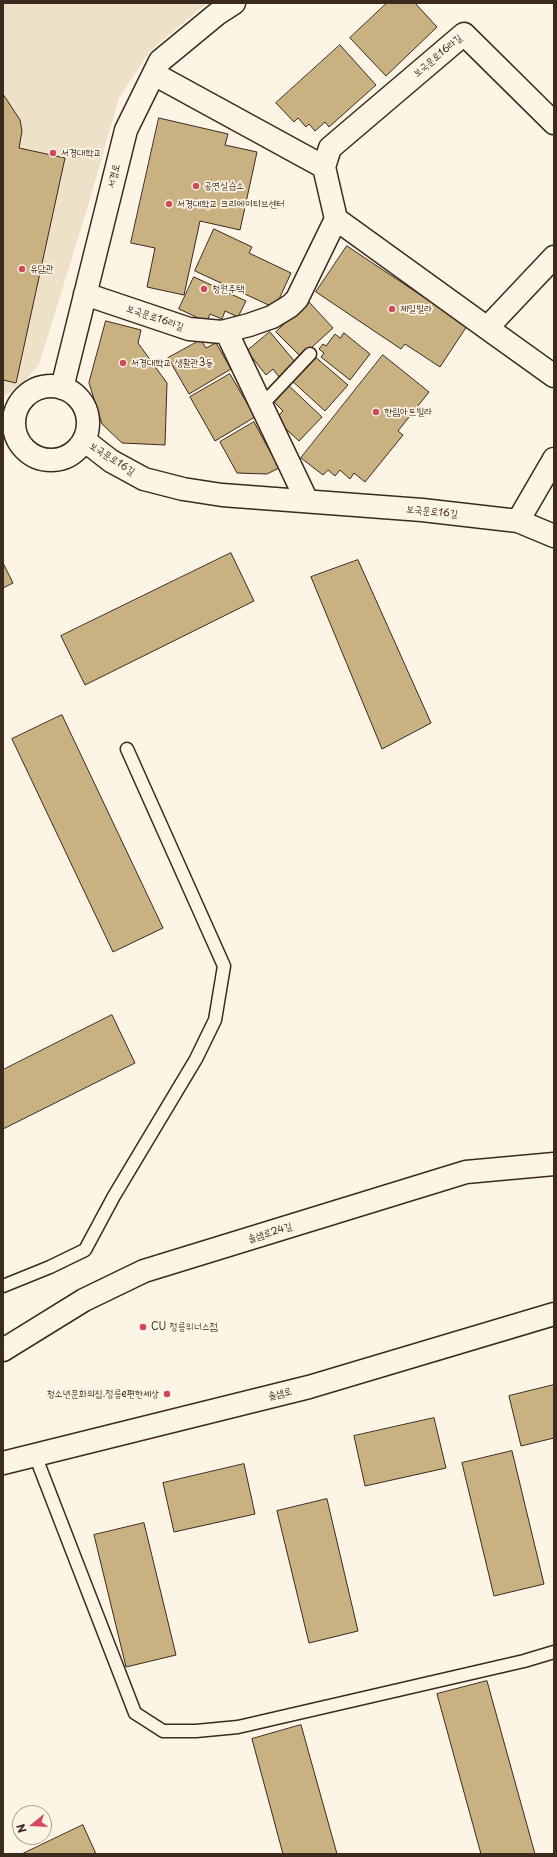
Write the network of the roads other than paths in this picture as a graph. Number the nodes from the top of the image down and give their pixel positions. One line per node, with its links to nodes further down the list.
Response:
1 (234, 3): 2 (street, 서경로)
2 (154, 74): 4 (street); 7 (street, 서경로)
3 (554, 123): 4 (street, 보국문로16라길)
4 (324, 167): 5 (street)
5 (336, 219): 8 (street); 9 (street, 보국문로16라길)
6 (554, 257): 8 (street)
7 (85, 294): 9 (street, 보국문로16라길); 12 (street, 서경로)
8 (487, 328): 11 (street)
9 (226, 331): 13 (street)
10 (310, 354): 13 (lane)
11 (554, 376)
12 (62, 388): 14 (street); 15 (street)
13 (261, 406): 17 (street)
14 (9, 429): 15 (street)
15 (84, 440): 17 (street, 보국문로16길)
16 (554, 459): 18 (street)
17 (307, 501): 18 (street, 보국문로16길)
18 (518, 522): 19 (street, 보국문로16길)
19 (554, 536)
20 (127, 749): 22 (lane)
21 (554, 1164): 24 (street, 솔샘로24길)
22 (3, 1286)
23 (554, 1314): 25 (street, 솔샘로)
24 (3, 1350)
25 (35, 1455): 26 (street, 솔샘로); 27 (lane)
26 (3, 1463)
27 (554, 1652)

